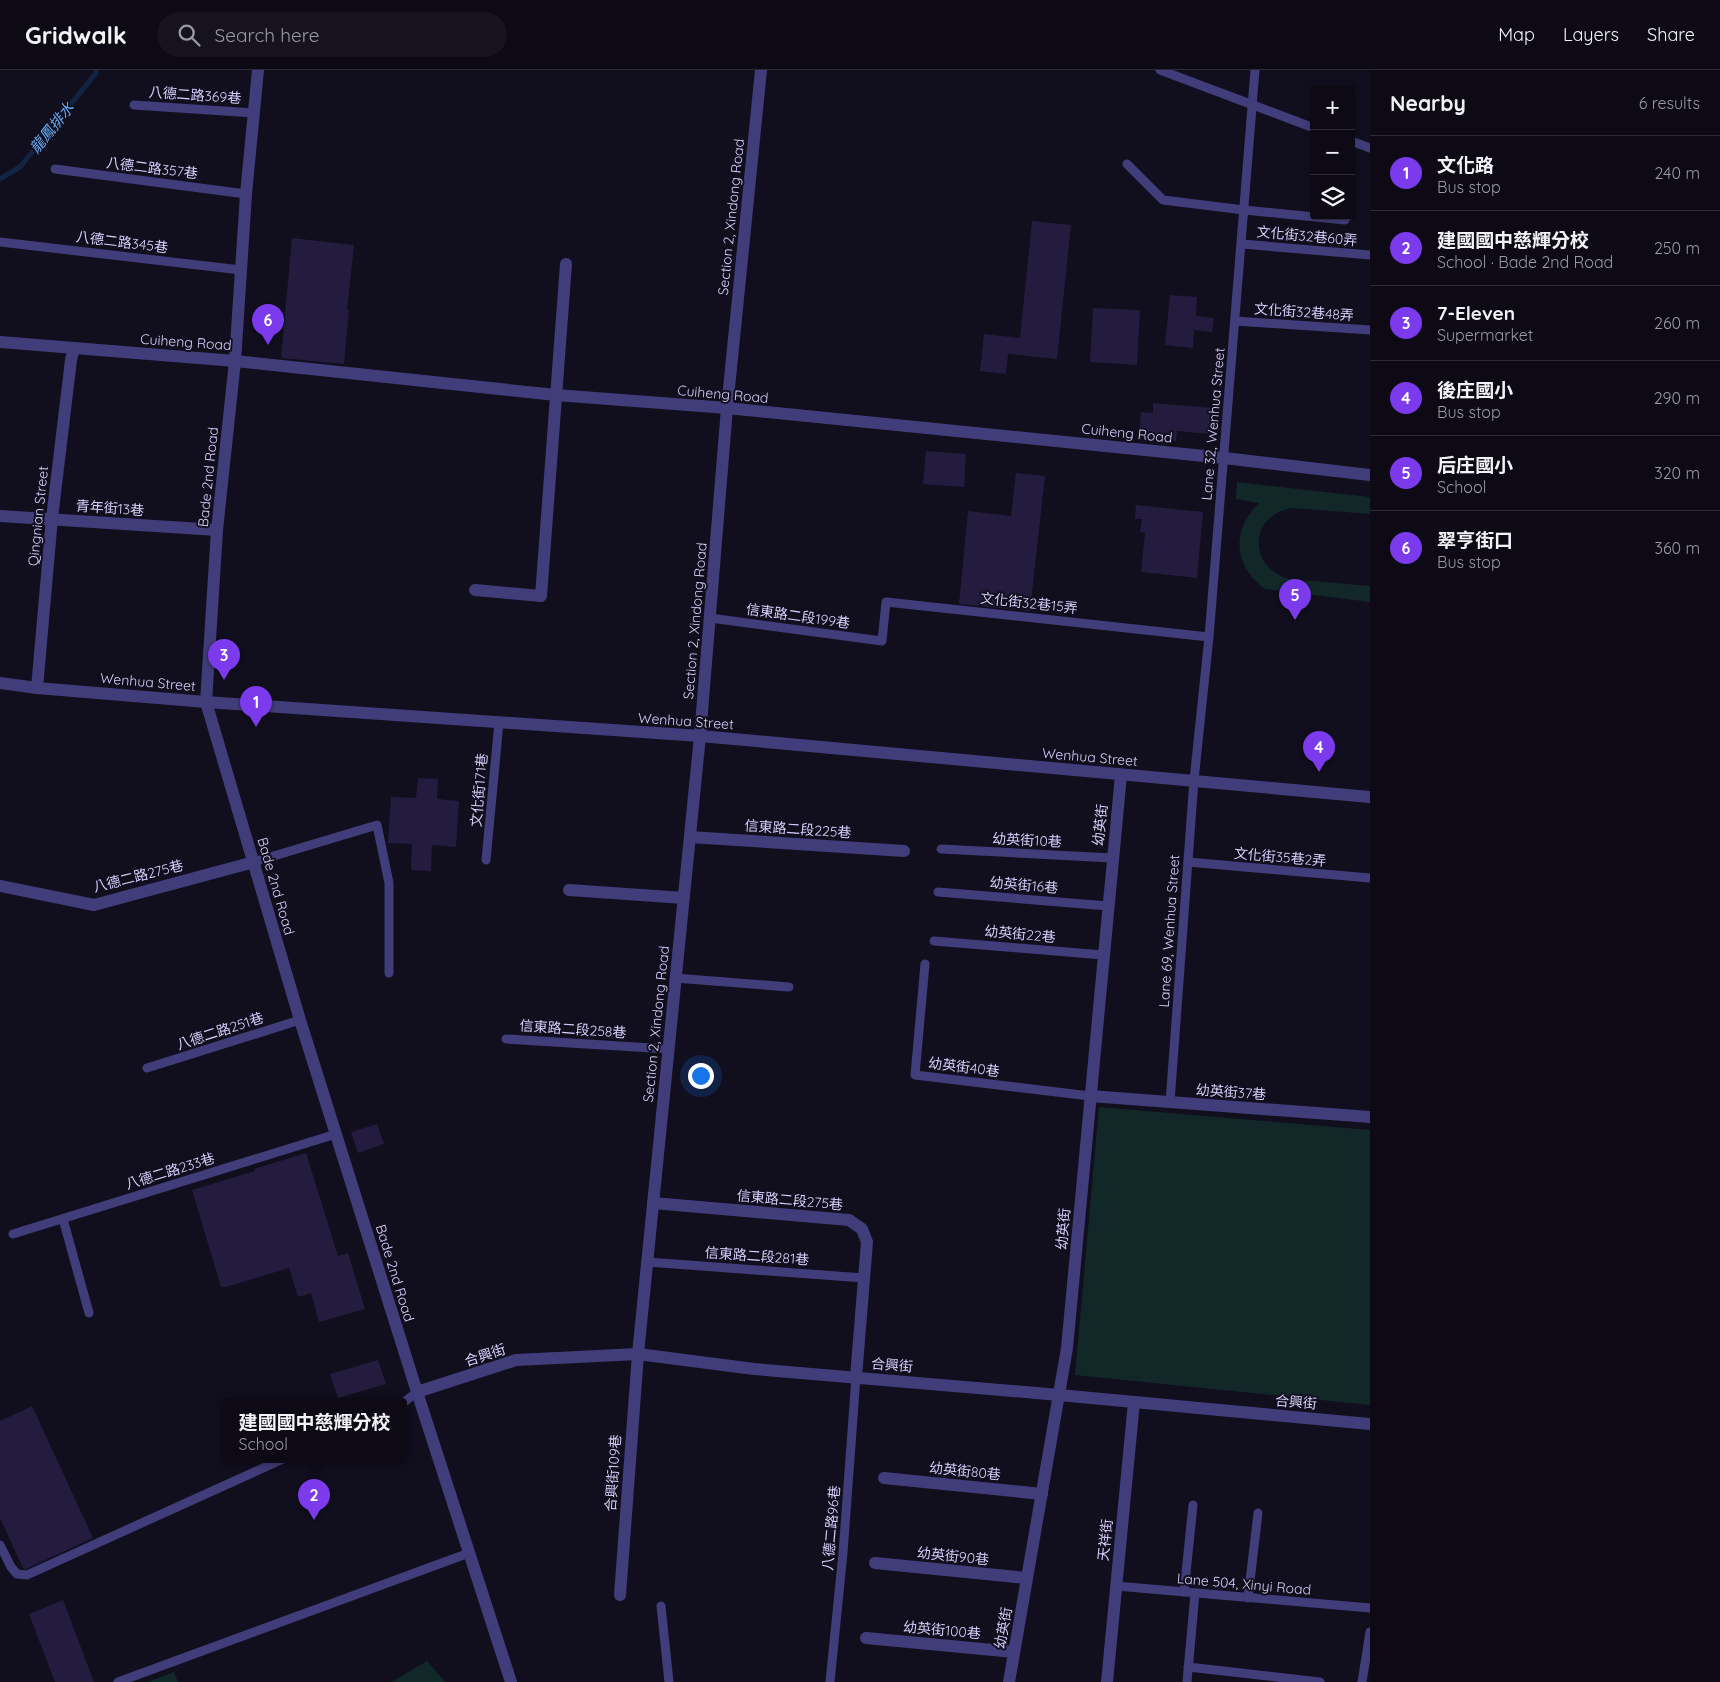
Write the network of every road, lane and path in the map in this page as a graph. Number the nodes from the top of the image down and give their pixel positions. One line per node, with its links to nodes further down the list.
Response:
1 (258, 70): 7 (street, Bade 2nd Road)
2 (761, 70): 27 (street, Section 2, Xindong Road)
3 (1160, 70): 6 (lane)
4 (1255, 70): 6 (lane, Lane 32, Wenhua Street)
5 (134, 105): 7 (lane, 八德二路369巷)
6 (1252, 106): 8 (lane); 14 (lane, Lane 32, Wenhua Street)
7 (254, 113): 13 (street, Bade 2nd Road)
8 (1310, 127)
9 (1355, 142): 10 (lane)
10 (1370, 148)
11 (1127, 164): 14 (lane)
12 (55, 169): 13 (lane, 八德二路357巷)
13 (246, 194): 20 (street, Bade 2nd Road)
14 (1244, 210): 15 (lane); 17 (lane, Lane 32, Wenhua Street)
15 (1310, 217)
16 (0, 242): 20 (lane, 八德二路345巷)
17 (1242, 244): 18 (lane, 文化街32巷60弄); 21 (lane, Lane 32, Wenhua Street)
18 (1370, 255)
19 (566, 264): 26 (street)
20 (241, 270): 25 (street, Bade 2nd Road)
21 (1235, 321): 22 (lane, 文化街32巷48弄); 28 (lane, Lane 32, Wenhua Street)
22 (1370, 330)
23 (0, 342): 24 (street, Cuiheng Road)
24 (74, 348): 25 (street, Cuiheng Road); 31 (street, Qingnian Street)
25 (235, 361): 26 (street, Cuiheng Road); 32 (street, Bade 2nd Road)
26 (556, 395): 27 (street, Cuiheng Road); 33 (street)
27 (727, 408): 28 (street, Cuiheng Road); 34 (street, Section 2, Xindong Road)
28 (1224, 458): 29 (street, Cuiheng Road); 35 (lane, Lane 32, Wenhua Street)
29 (1370, 475)
30 (0, 516): 31 (street, 青年街13巷)
31 (52, 518): 32 (street, 青年街13巷); 38 (street, Qingnian Street)
32 (217, 530): 39 (street, Bade 2nd Road)
33 (475, 590)
34 (710, 618): 36 (lane, 信東路二段199巷); 41 (street, Section 2, Xindong Road)
35 (1209, 637): 36 (lane, 文化街32巷15弄); 43 (lane, Lane 32, Wenhua Street)
36 (882, 641)
37 (0, 683): 38 (street, Wenhua Street)
38 (37, 688): 39 (street, Wenhua Street)
39 (206, 702): 40 (street, Wenhua Street); 50 (street, Bade 2nd Road)
40 (499, 722): 41 (street, Wenhua Street); 49 (lane, 文化街171巷)
41 (700, 736): 42 (street, Wenhua Street); 45 (street, Section 2, Xindong Road)
42 (1120, 775): 43 (street, Wenhua Street); 48 (street, 幼英街)
43 (1194, 780): 44 (street, Wenhua Street); 51 (lane, Lane 69, Wenhua Street)
44 (1370, 797)
45 (690, 837): 47 (street, 信東路二段225巷); 56 (street, Section 2, Xindong Road)
46 (940, 849): 48 (lane, 幼英街10巷)
47 (904, 851)
48 (1112, 858): 57 (street, 幼英街)
49 (486, 860)
50 (254, 862): 53 (street, 八德二路275巷); 61 (lane); 64 (street, Bade 2nd Road)
51 (1188, 862): 52 (lane, 文化街35巷2弄); 69 (lane, Lane 69, Wenhua Street)
52 (1370, 878)
53 (0, 886)
54 (569, 890): 56 (street)
55 (938, 892): 57 (lane, 幼英街16巷)
56 (684, 898): 62 (street, Section 2, Xindong Road)
57 (1108, 906): 59 (street, 幼英街)
58 (934, 941): 59 (lane, 幼英街22巷)
59 (1103, 956): 68 (street, 幼英街)
60 (925, 964): 68 (lane, 幼英街40巷)
61 (389, 973)
62 (676, 978): 63 (lane); 66 (street, Section 2, Xindong Road)
63 (789, 987)
64 (300, 1020): 67 (lane, 八德二路251巷); 71 (street, Bade 2nd Road)
65 (506, 1039): 66 (lane, 信東路二段258巷)
66 (668, 1049): 72 (street, Section 2, Xindong Road)
67 (147, 1068)
68 (1090, 1096): 69 (street, 幼英街37巷); 81 (street, 幼英街)
69 (1170, 1102): 70 (street, 幼英街37巷)
70 (1370, 1117)
71 (336, 1134): 73 (lane, 八德二路233巷); 80 (street, Bade 2nd Road)
72 (653, 1204): 75 (street, Section 2, Xindong Road); 76 (street, 信東路二段275巷)
73 (63, 1219): 74 (lane, 八德二路233巷); 77 (lane)
74 (13, 1234)
75 (647, 1262): 76 (lane, 信東路二段281巷); 78 (street, Section 2, Xindong Road)
76 (864, 1278): 79 (street, 信東路二段275巷)
77 (89, 1313)
78 (638, 1354): 79 (street, 合興街); 80 (street, 合興街); 97 (street, 合興街109巷)
79 (856, 1377): 81 (street, 合興街); 108 (lane, 八德二路96巷)
80 (417, 1392): 82 (lane); 91 (street, Bade 2nd Road)
81 (1059, 1395): 83 (street, 合興街); 87 (street, 幼英街)
82 (407, 1400)
83 (1134, 1402): 84 (street, 合興街); 94 (street, 天祥街)
84 (1370, 1424)
85 (274, 1463): 90 (lane)
86 (884, 1478): 87 (street, 幼英街80巷)
87 (1042, 1494): 93 (street, 幼英街)
88 (1193, 1505): 95 (lane)
89 (1258, 1513): 98 (lane)
90 (0, 1545)
91 (469, 1553): 105 (lane); 106 (street, Bade 2nd Road)
92 (875, 1563): 93 (street, 幼英街90巷)
93 (1027, 1578): 103 (street, 幼英街)
94 (1116, 1586): 95 (lane, Lane 504, Xinyi Road); 110 (street, 天祥街)
95 (1184, 1592): 96 (lane, Lane 504, Xinyi Road)
96 (1195, 1593): 98 (lane, Lane 504, Xinyi Road); 104 (lane)
97 (620, 1595)
98 (1248, 1598): 100 (lane, Lane 504, Xinyi Road)
99 (661, 1606): 107 (lane)
100 (1370, 1608)
101 (1370, 1632): 113 (lane)
102 (866, 1638): 103 (street, 幼英街100巷)
103 (1014, 1652): 109 (street, 幼英街)
104 (1188, 1667): 111 (lane); 112 (lane)
105 (118, 1682)
106 (512, 1682)
107 (668, 1682)
108 (830, 1682)
109 (1009, 1682)
110 (1107, 1682)
111 (1187, 1682)
112 (1320, 1682)
113 (1362, 1682)

